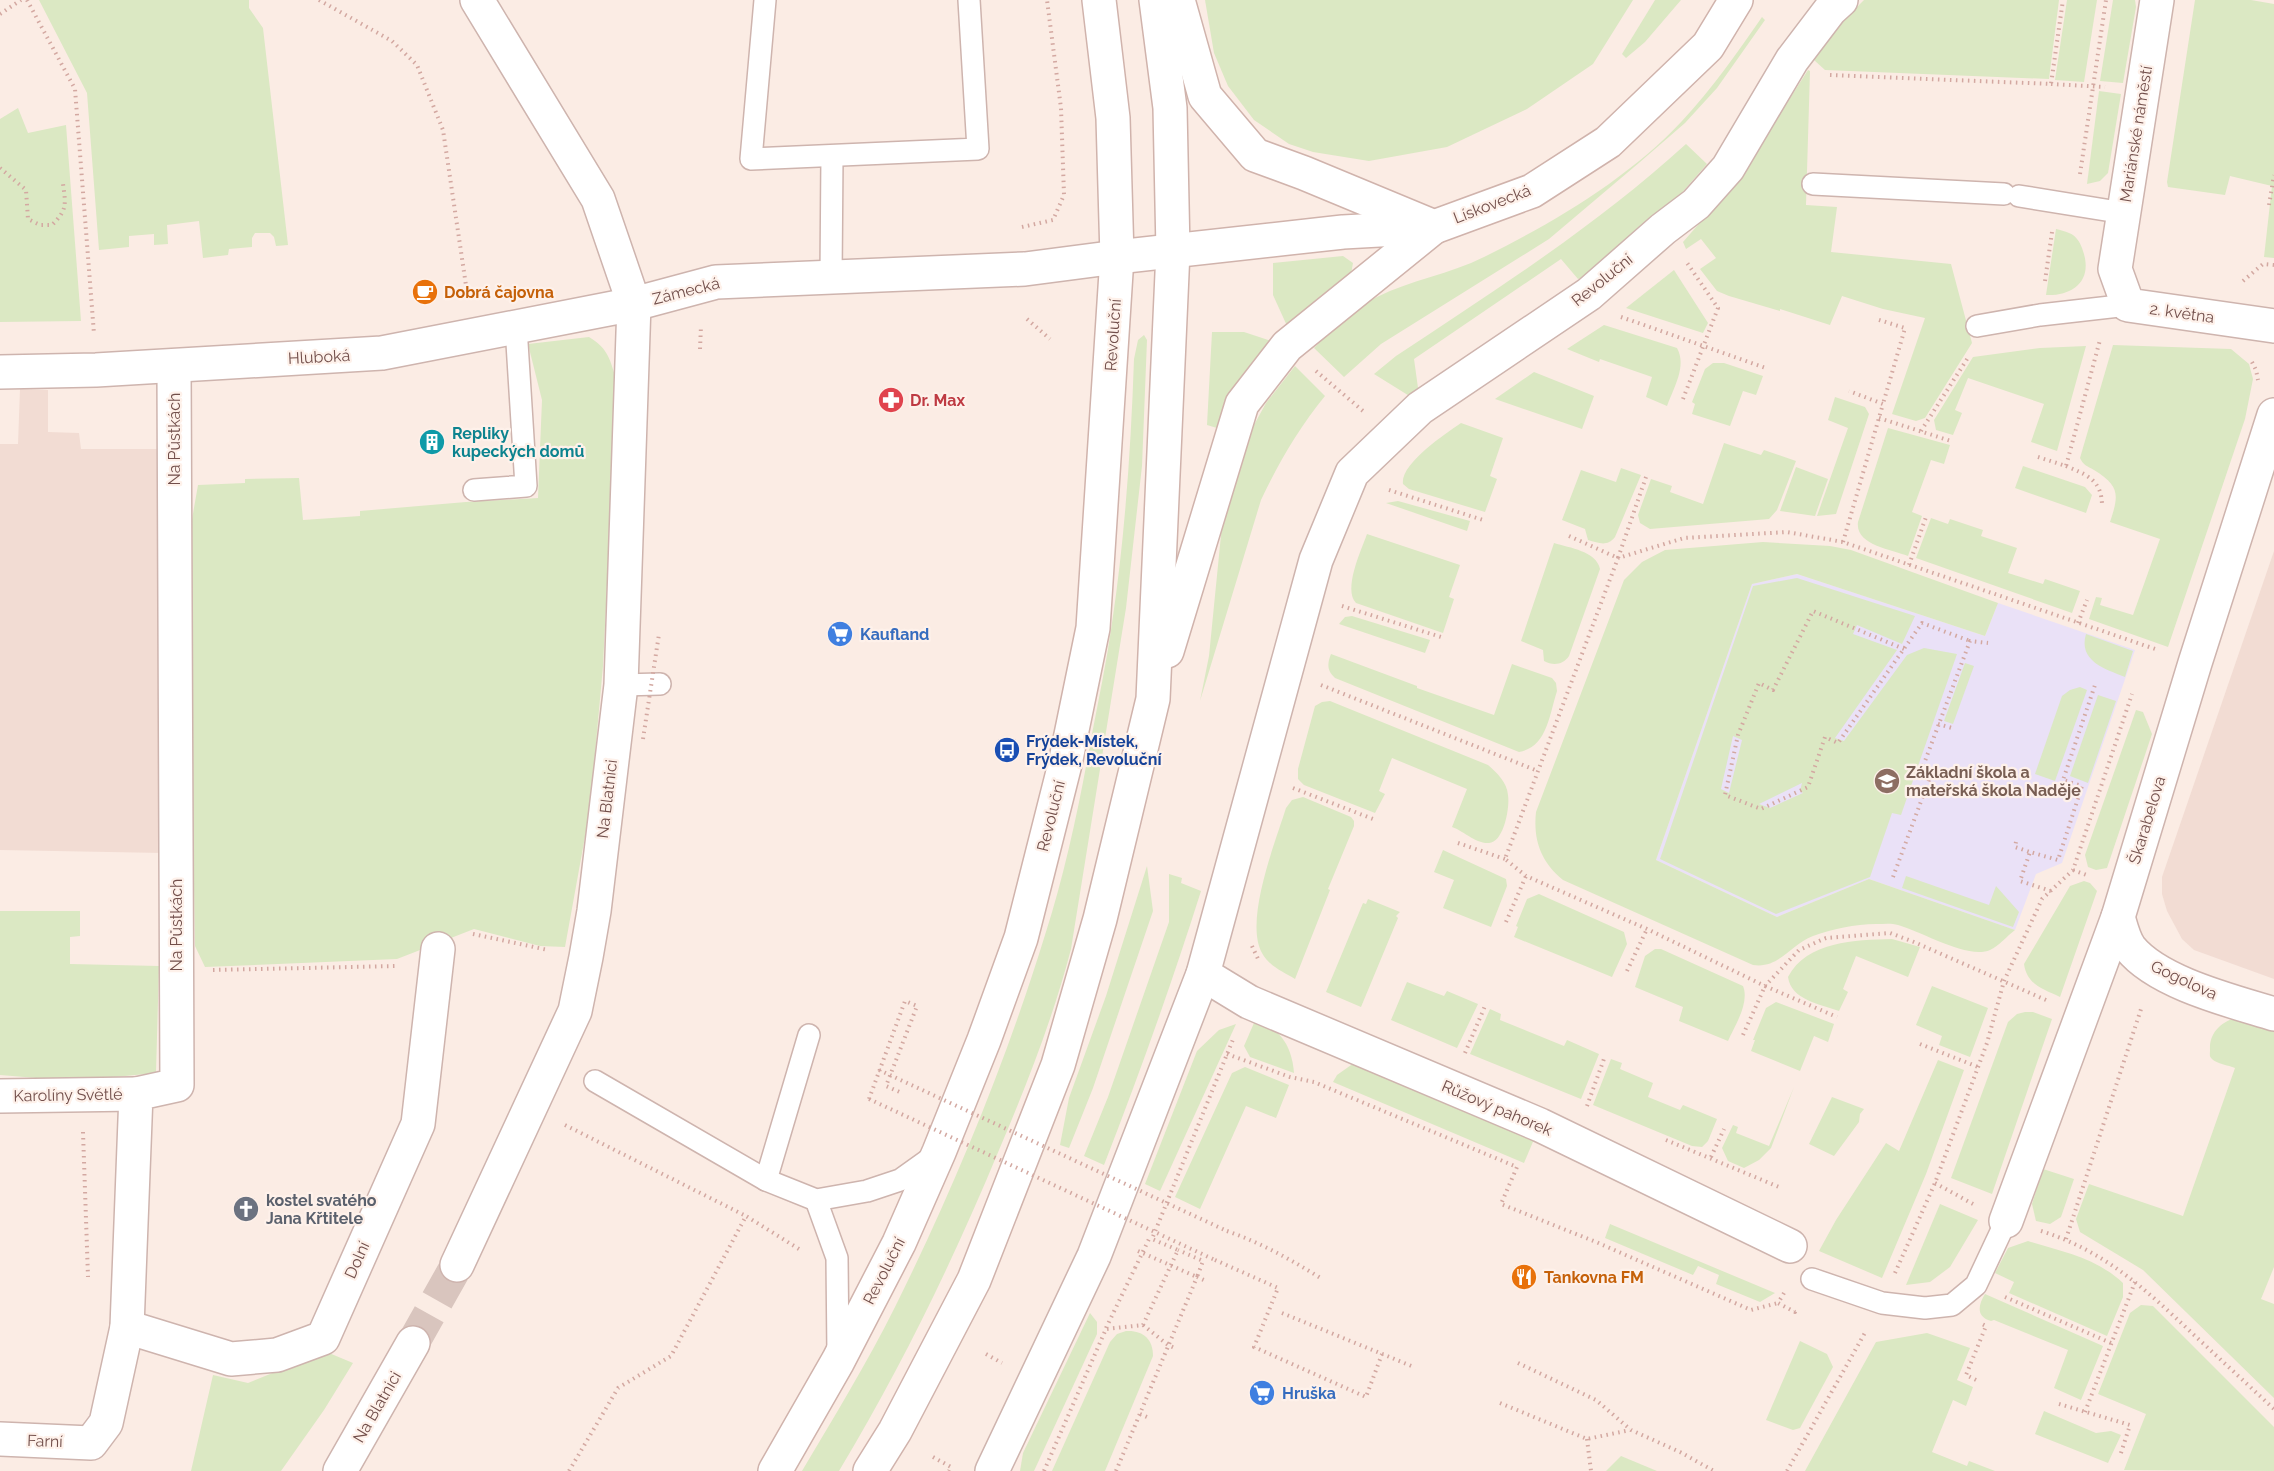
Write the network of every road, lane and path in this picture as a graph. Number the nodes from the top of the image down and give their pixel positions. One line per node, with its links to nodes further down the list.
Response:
1 (21, 0): 16 (path)
2 (27, 0): 59 (path)
3 (319, 0): 48 (path)
4 (477, 0): 39 (street, Zámecká)
5 (765, 0): 21 (lane)
6 (969, 0): 21 (lane)
7 (1047, 0): 30 (path)
8 (1099, 0): 34 (street, Revoluční)
9 (1156, 0): 33 (street)
10 (1178, 0): 31 (street)
11 (1737, 0): 31 (street, Lískovecká)
12 (1840, 0): 32 (street, Revoluční)
13 (2063, 0): 18 (path)
14 (2106, 0): 19 (path)
15 (2157, 0): 20 (street, Mariánské náměstí)
16 (0, 14)
17 (1828, 75): 18 (path)
18 (2051, 84): 19 (path)
19 (2093, 86): 20 (path); 28 (path)
20 (2143, 89): 29 (street, Mariánské náměstí)
21 (832, 156): 37 (lane)
22 (0, 168): 24 (path)
23 (2274, 175): 26 (path)
24 (63, 184)
25 (1813, 184): 28 (lane)
26 (2273, 186): 27 (path)
27 (2269, 205)
28 (2074, 207): 29 (lane)
29 (2124, 213): 36 (street, Mariánské náměstí)
30 (1022, 227)
31 (1434, 227): 33 (street, Lískovecká); 94 (street)
32 (1663, 229): 53 (path); 118 (street, Revoluční)
33 (1173, 251): 34 (street, Lískovecká); 94 (street)
34 (1117, 257): 37 (street, Zámecká); 142 (street, Revoluční)
35 (2274, 265): 38 (path)
36 (2115, 269): 40 (street, 2. května)
37 (831, 278): 39 (street, Zámecká)
38 (2238, 285)
39 (633, 304): 47 (street, Hluboká); 92 (street, Na Blatnici)
40 (2128, 305): 45 (lane); 46 (street, 2. května)
41 (1620, 316): 53 (path)
42 (1027, 319): 49 (path)
43 (1879, 320): 64 (path)
44 (701, 326): 54 (path)
45 (1977, 326)
46 (2274, 326)
47 (516, 327): 48 (street, Hluboká); 72 (lane)
48 (474, 336): 57 (street, Hluboká)
49 (1050, 339)
50 (2092, 339): 51 (path)
51 (2100, 339): 52 (path); 69 (path)
52 (2111, 339)
53 (1703, 346): 58 (path); 62 (path)
54 (700, 349)
55 (1973, 350): 66 (path)
56 (2250, 360): 63 (path)
57 (174, 366): 59 (street, Hluboká); 116 (street, Na Půstkách)
58 (1766, 368)
59 (96, 370): 60 (street, Hluboká)
60 (0, 372)
61 (1849, 391): 64 (path)
62 (1683, 399)
63 (2267, 402): 108 (street, Škarabelova)
64 (1883, 404): 65 (path)
65 (1879, 418): 66 (path); 77 (path)
66 (1920, 431): 67 (path)
67 (1952, 441)
68 (2038, 457): 69 (path)
69 (2066, 466): 73 (path)
70 (1647, 477): 78 (path)
71 (1384, 488): 75 (path)
72 (474, 490)
73 (2102, 506)
74 (1926, 517): 79 (path)
75 (1483, 520)
76 (1569, 536): 78 (path)
77 (1843, 542): 78 (path); 79 (path)
78 (1618, 558): 98 (path)
79 (1909, 565): 82 (path)
80 (2086, 600): 82 (path)
81 (1337, 605): 84 (path)
82 (2078, 623): 88 (path)
83 (659, 634): 97 (path, bridge)
84 (1441, 637)
85 (1970, 641): 86 (path); 87 (path); 95 (path)
86 (1988, 643)
87 (1904, 649): 87 (path)
88 (2156, 649)
89 (2096, 682): 103 (path)
90 (660, 684): 92 (lane)
91 (1317, 684): 98 (path)
92 (621, 685): 113 (street, Na Blatnici)
93 (2132, 694): 107 (path)
94 (1153, 699): 193 (street)
95 (1938, 724): 96 (path); 106 (path)
96 (1952, 728)
97 (643, 739)
98 (1538, 771): 104 (path)
99 (1287, 785): 100 (path)
100 (1373, 819)
101 (2016, 842): 103 (path)
102 (1458, 843): 104 (path)
103 (2030, 852): 107 (path)
104 (1505, 860): 105 (path)
105 (1526, 876): 109 (path); 110 (path)
106 (1893, 877)
107 (2051, 891): 119 (path)
108 (2118, 917): 114 (street, Gogolova); 124 (street, Škarabelova)
109 (1506, 921)
110 (1647, 929): 117 (path); 120 (path)
111 (1251, 944): 115 (path)
112 (438, 949): 113 (path); 116 (path); 169 (street, Dolní)
113 (586, 957): 154 (street, Na Blatnici)
114 (2149, 966): 123 (street, Gogolova); 149 (path)
115 (1264, 970)
116 (176, 971): 136 (street, Na Půstkách)
117 (1627, 971)
118 (1203, 974): 121 (street, Růžový pahorek); 195 (street, Revoluční)
119 (2004, 981): 120 (path); 124 (path); 132 (path)
120 (1765, 986): 125 (path); 127 (path)
121 (1249, 1002): 130 (path); 150 (street, Růžový pahorek)
122 (1485, 1006): 129 (path)
123 (2274, 1014)
124 (2082, 1016): 147 (street, Škarabelova)
125 (1837, 1017)
126 (809, 1035): 144 (lane)
127 (1743, 1035)
128 (1920, 1044): 132 (path)
129 (1466, 1052)
130 (1227, 1054): 152 (path); 165 (path)
131 (1605, 1056): 139 (path)
132 (1978, 1067): 164 (path)
133 (879, 1070): 135 (path, bridge); 148 (path, bridge); 157 (path, bridge)
134 (596, 1082): 144 (lane)
135 (902, 1093)
136 (136, 1094): 137 (street, Karolíny Světlé); 169 (street)
137 (82, 1095): 138 (street, Karolíny Světlé); 160 (path)
138 (0, 1096)
139 (1588, 1103)
140 (1724, 1129): 143 (path)
141 (1659, 1137): 143 (path)
142 (939, 1152): 146 (lane); 175 (street, Revoluční)
143 (1711, 1157): 145 (path)
144 (766, 1180): 146 (lane)
145 (1779, 1187)
146 (816, 1200): 175 (lane)
147 (2006, 1221): 149 (path); 162 (lane)
148 (1152, 1232): 163 (path, bridge); 174 (path, bridge)
149 (2066, 1239): 161 (path)
150 (1790, 1246)
151 (1134, 1250): 155 (path)
152 (1178, 1250): 155 (path); 156 (path)
153 (801, 1251): 191 (path)
154 (457, 1265)
155 (1171, 1266): 156 (path); 168 (path)
156 (1197, 1277): 159 (path); 172 (path)
157 (1322, 1279)
158 (1812, 1280): 164 (lane)
159 (1206, 1281)
160 (88, 1282)
161 (2135, 1282): 170 (path); 181 (path)
162 (1976, 1285): 166 (lane); 170 (path)
163 (1120, 1299)
164 (1882, 1302): 166 (lane); 200 (path)
165 (1778, 1303)
166 (1953, 1305): 178 (path)
167 (1282, 1313): 174 (path)
168 (1143, 1325): 172 (path); 196 (path)
169 (128, 1327): 186 (street, Farní)
170 (2111, 1343): 182 (path)
171 (413, 1344): 190 (street, Na Blatnici)
172 (1168, 1345): 173 (path); 183 (path)
173 (1177, 1350)
174 (1382, 1354): 177 (path)
175 (838, 1361): 192 (street, Revoluční)
176 (1518, 1363): 185 (path)
177 (1414, 1367)
178 (1976, 1380)
179 (1500, 1403): 187 (path)
180 (2059, 1404): 182 (path)
181 (2274, 1409)
182 (2085, 1412): 189 (path)
183 (1140, 1414): 184 (path); 197 (path)
184 (1149, 1418)
185 (1631, 1430): 187 (path); 199 (path)
186 (0, 1439)
187 (1587, 1439): 198 (path)
188 (933, 1456): 194 (path)
189 (2120, 1456)
190 (340, 1471)
191 (569, 1471)
192 (775, 1471)
193 (870, 1471)
194 (949, 1471)
195 (992, 1471)
196 (1044, 1471)
197 (1116, 1471)
198 (1591, 1471)
199 (1714, 1471)
200 (1787, 1471)

